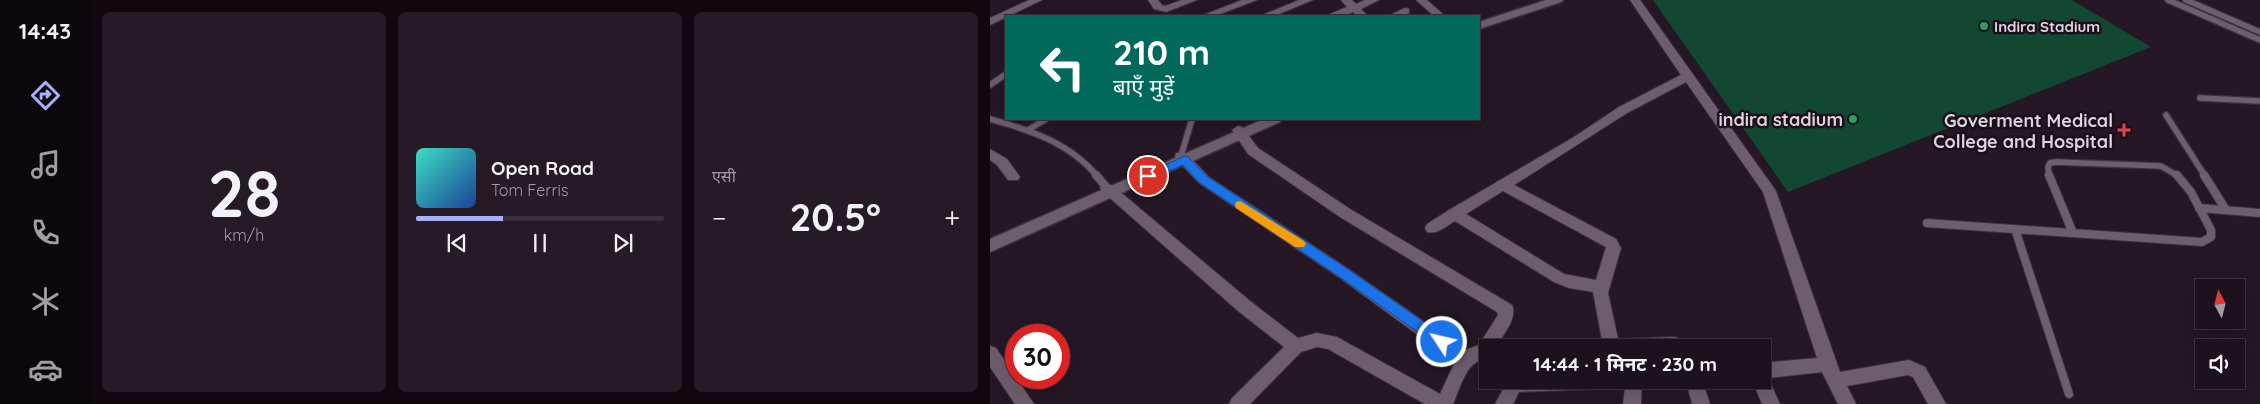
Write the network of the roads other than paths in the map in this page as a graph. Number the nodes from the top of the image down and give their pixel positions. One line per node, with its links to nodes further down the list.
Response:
1 (1037, 0): 24 (street)
2 (1153, 0): 3 (street)
3 (1192, 0)
4 (1249, 0): 16 (street); 17 (street)
5 (1308, 0): 18 (street)
6 (1346, 0): 14 (street)
7 (1374, 0): 14 (street)
8 (1421, 0): 22 (street)
9 (1538, 0): 23 (street)
10 (1556, 0): 25 (street)
11 (1635, 0): 29 (street)
12 (2168, 0): 27 (lane)
13 (2186, 0): 26 (lane)
14 (1354, 8): 19 (street); 20 (street)
15 (1405, 11): 21 (street)
16 (1209, 15)
17 (1260, 15)
18 (1268, 15)
19 (1336, 15)
20 (1363, 15)
21 (1395, 15)
22 (1439, 15)
23 (1480, 21)
24 (990, 22)
25 (1480, 26)
26 (2260, 32)
27 (2260, 40)
28 (1005, 75): 30 (lane)
29 (1688, 76): 44 (street); 62 (street)
30 (990, 85)
31 (2200, 98): 32 (lane)
32 (2260, 101)
33 (2166, 115): 47 (lane)
34 (990, 119): 39 (lane)
35 (1044, 120): 39 (lane)
36 (1192, 120): 42 (lane)
37 (1261, 120): 40 (street)
38 (1272, 120): 40 (street)
39 (1028, 130): 45 (lane)
40 (1239, 132): 42 (street); 56 (street)
41 (990, 154): 43 (street)
42 (1183, 158): 45 (street); 61 (street)
43 (1013, 177)
44 (1503, 184): 49 (street); 55 (street)
45 (1110, 191): 54 (street); 58 (street)
46 (2199, 208): 47 (lane); 53 (lane); 53 (lane)
47 (2226, 210): 48 (lane)
48 (2260, 213)
49 (1454, 214): 51 (street); 55 (street)
50 (1927, 223): 52 (lane)
51 (1432, 228)
52 (2015, 229): 53 (lane); 69 (lane)
53 (2073, 233)
54 (990, 246)
55 (1601, 287): 57 (street)
56 (1493, 339)
57 (1609, 339)
58 (1296, 346): 71 (street); 72 (street)
59 (990, 352): 70 (street)
60 (1479, 352): 61 (street)
61 (1465, 359): 72 (street)
62 (1827, 364): 63 (street); 64 (street)
63 (1771, 370)
64 (1836, 381): 77 (street); 78 (street)
65 (1511, 389): 73 (street)
66 (1632, 389): 74 (street)
67 (1697, 389): 75 (street)
68 (1764, 389): 76 (street)
69 (2069, 394)
70 (1025, 404)
71 (1238, 404)
72 (1442, 404)
73 (1504, 404)
74 (1632, 404)
75 (1702, 404)
76 (1771, 404)
77 (1847, 404)
78 (1937, 404)

